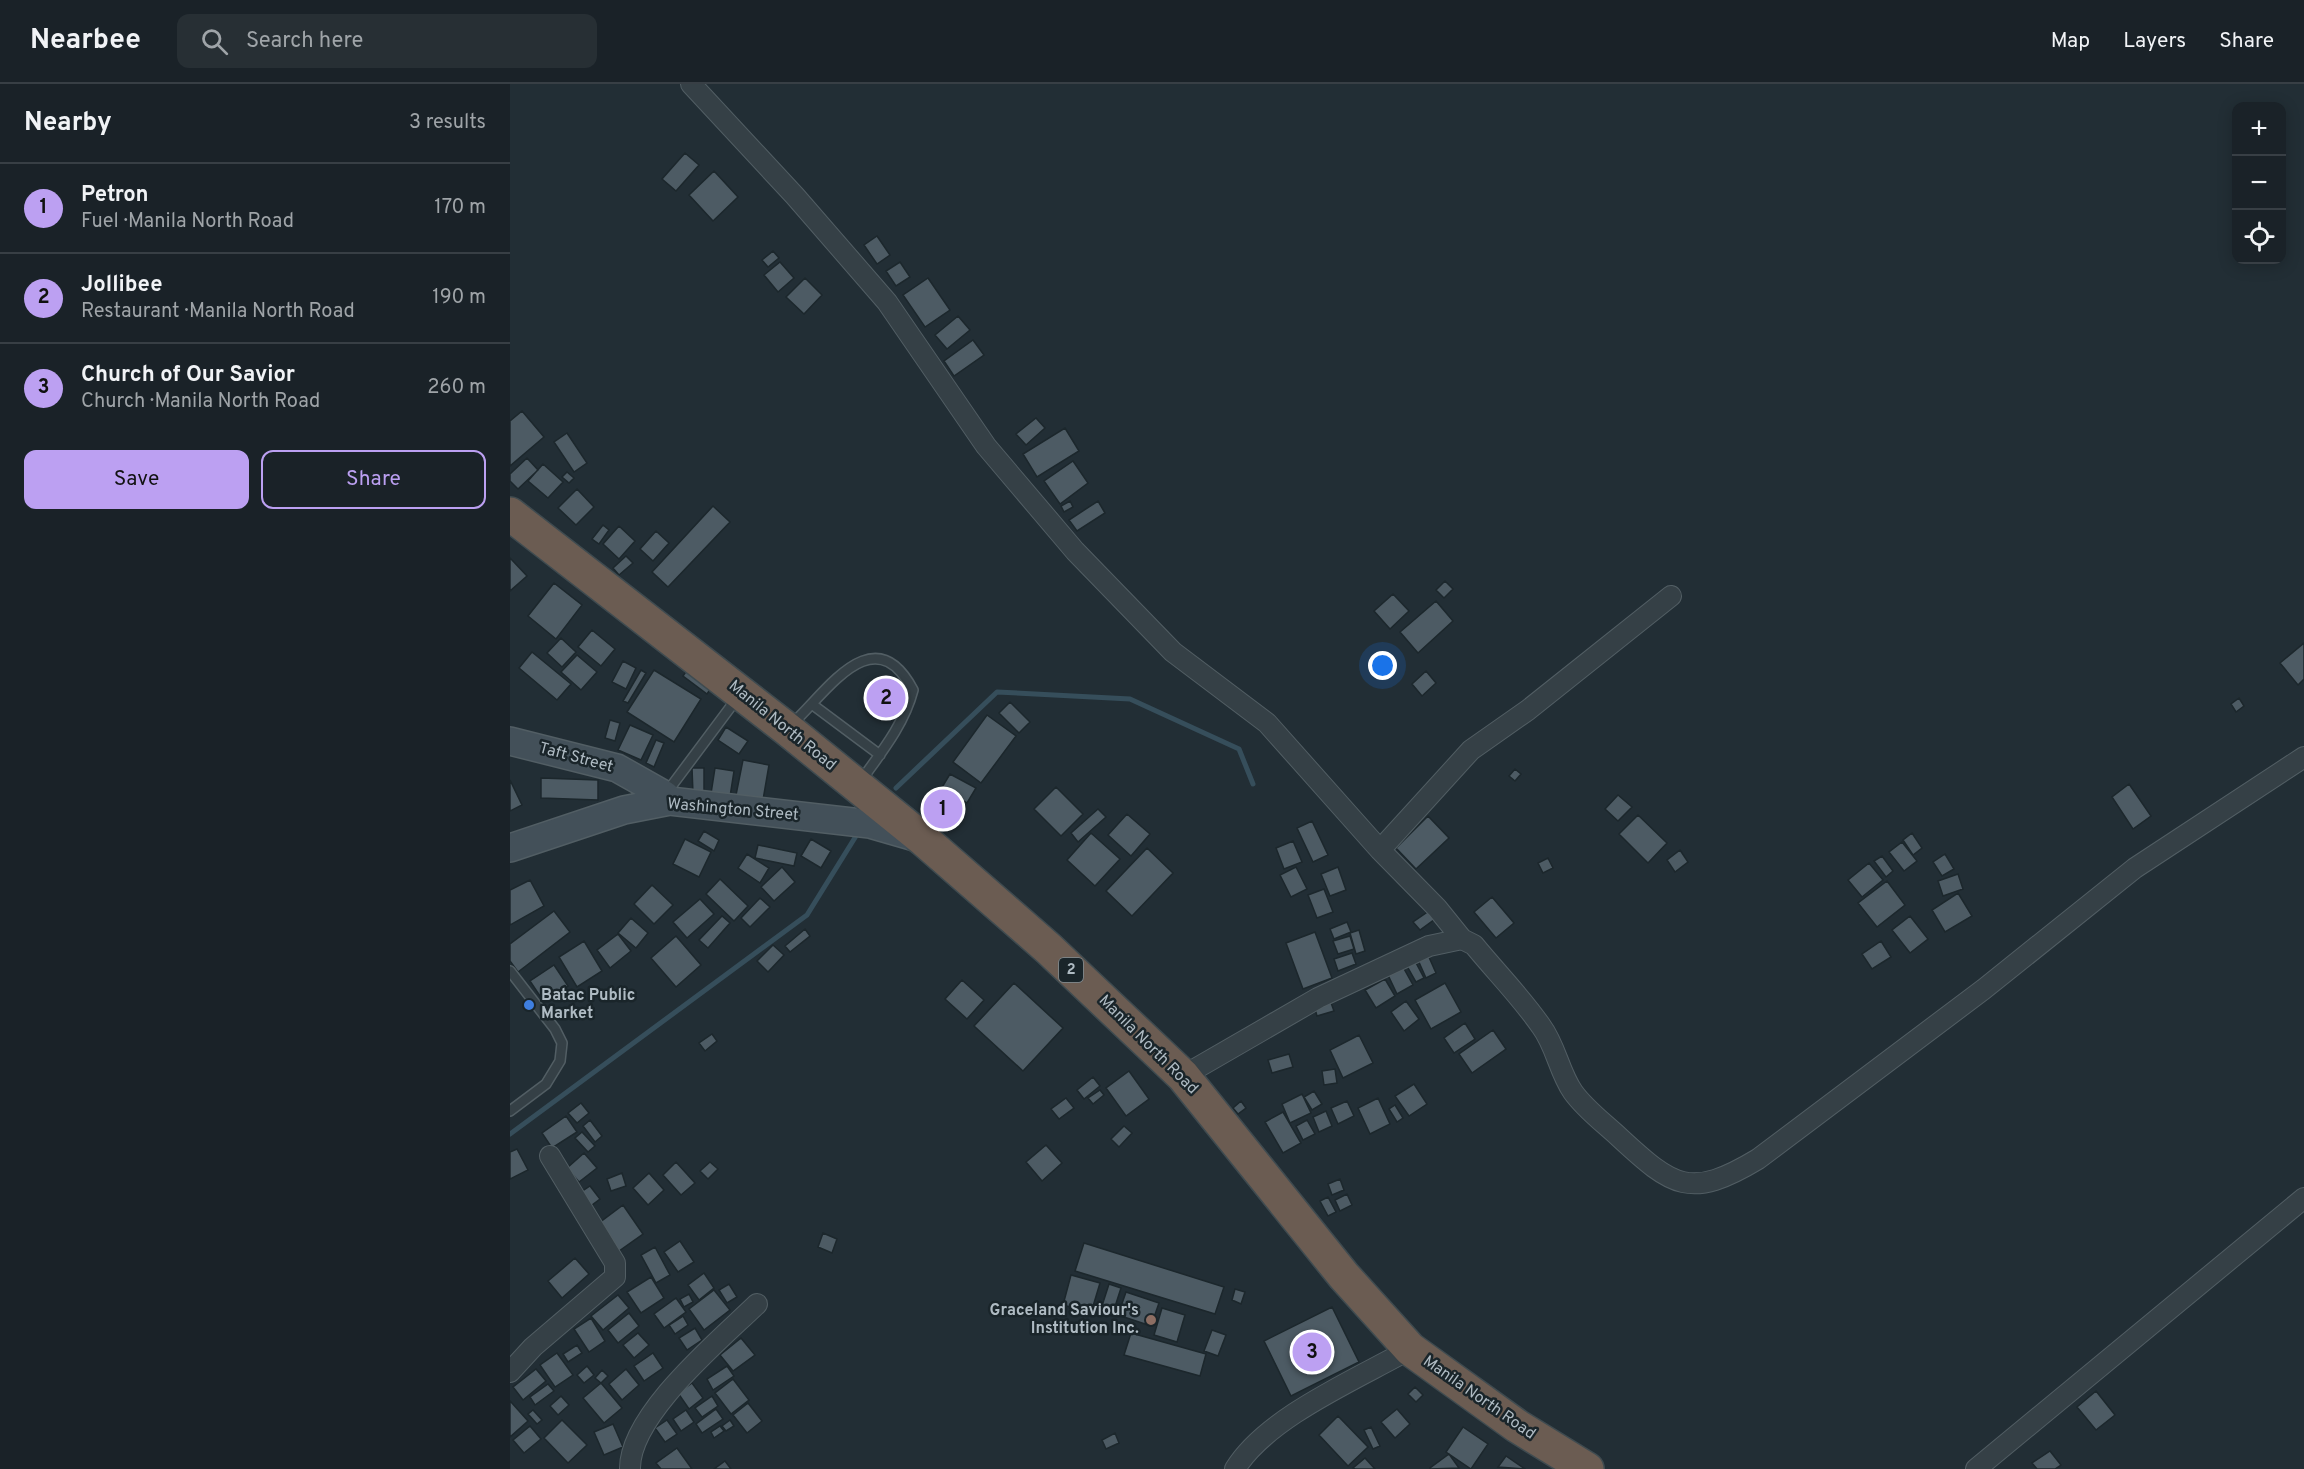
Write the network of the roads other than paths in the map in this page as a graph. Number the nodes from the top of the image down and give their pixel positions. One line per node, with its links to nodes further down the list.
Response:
1 (691, 84): 14 (street)
2 (510, 514): 4 (highway, Manila North Road / 2)
3 (1671, 596): 14 (street)
4 (741, 693): 6 (highway, Manila North Road / 2); 11 (lane)
5 (813, 705): 6 (lane); 8 (lane); 8 (lane)
6 (787, 729): 10 (highway, Manila North Road / 2)
7 (510, 741): 11 (main road, Taft Street)
8 (880, 754): 10 (lane)
9 (2304, 757): 15 (street)
10 (857, 787): 12 (highway, Manila North Road / 2)
11 (667, 798): 12 (main road, Washington Street); 13 (main road, Washington Street)
12 (924, 840): 17 (highway, Manila North Road / 2)
13 (510, 848)
14 (1380, 850): 15 (street)
15 (1462, 939): 17 (street)
16 (510, 971): 18 (lane)
17 (1183, 1076): 22 (highway, Manila North Road / 2)
18 (510, 1111)
19 (549, 1156): 23 (street)
20 (2304, 1198): 27 (street)
21 (757, 1304): 24 (street)
22 (1410, 1349): 25 (street); 26 (highway, Manila North Road / 2)
23 (510, 1372)
24 (630, 1469)
25 (1235, 1469)
26 (1587, 1469)
27 (1976, 1469)

